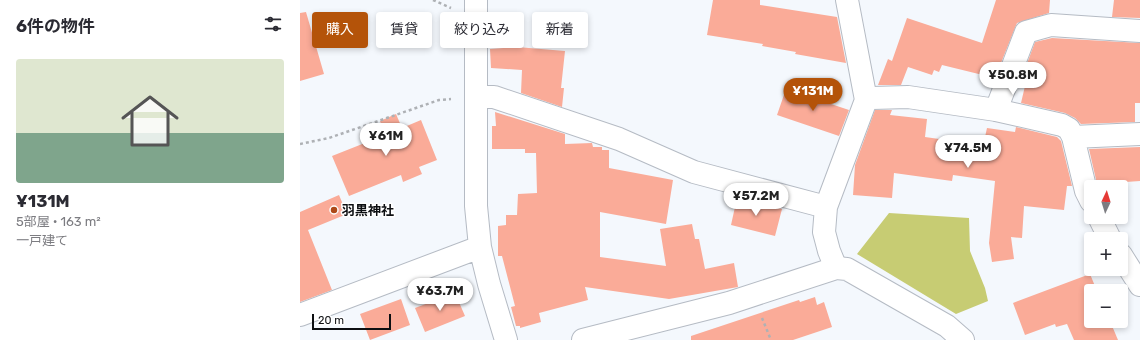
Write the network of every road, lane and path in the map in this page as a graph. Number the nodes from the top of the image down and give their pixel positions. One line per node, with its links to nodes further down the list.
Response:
1 (476, 0): 4 (street)
2 (847, 0): 5 (street)
3 (1140, 31): 6 (street)
4 (478, 97): 9 (path); 11 (street); 12 (street)
5 (866, 100): 6 (street); 11 (street)
6 (996, 110): 8 (street)
7 (1140, 134): 8 (street)
8 (1073, 136): 10 (street)
9 (300, 144)
10 (1084, 183)
11 (826, 207): 14 (street)
12 (480, 247): 16 (street); 17 (street)
13 (1128, 266): 15 (street)
14 (836, 268): 18 (street); 19 (street)
15 (1140, 285)
16 (300, 315)
17 (506, 340)
18 (583, 340)
19 (962, 340)

